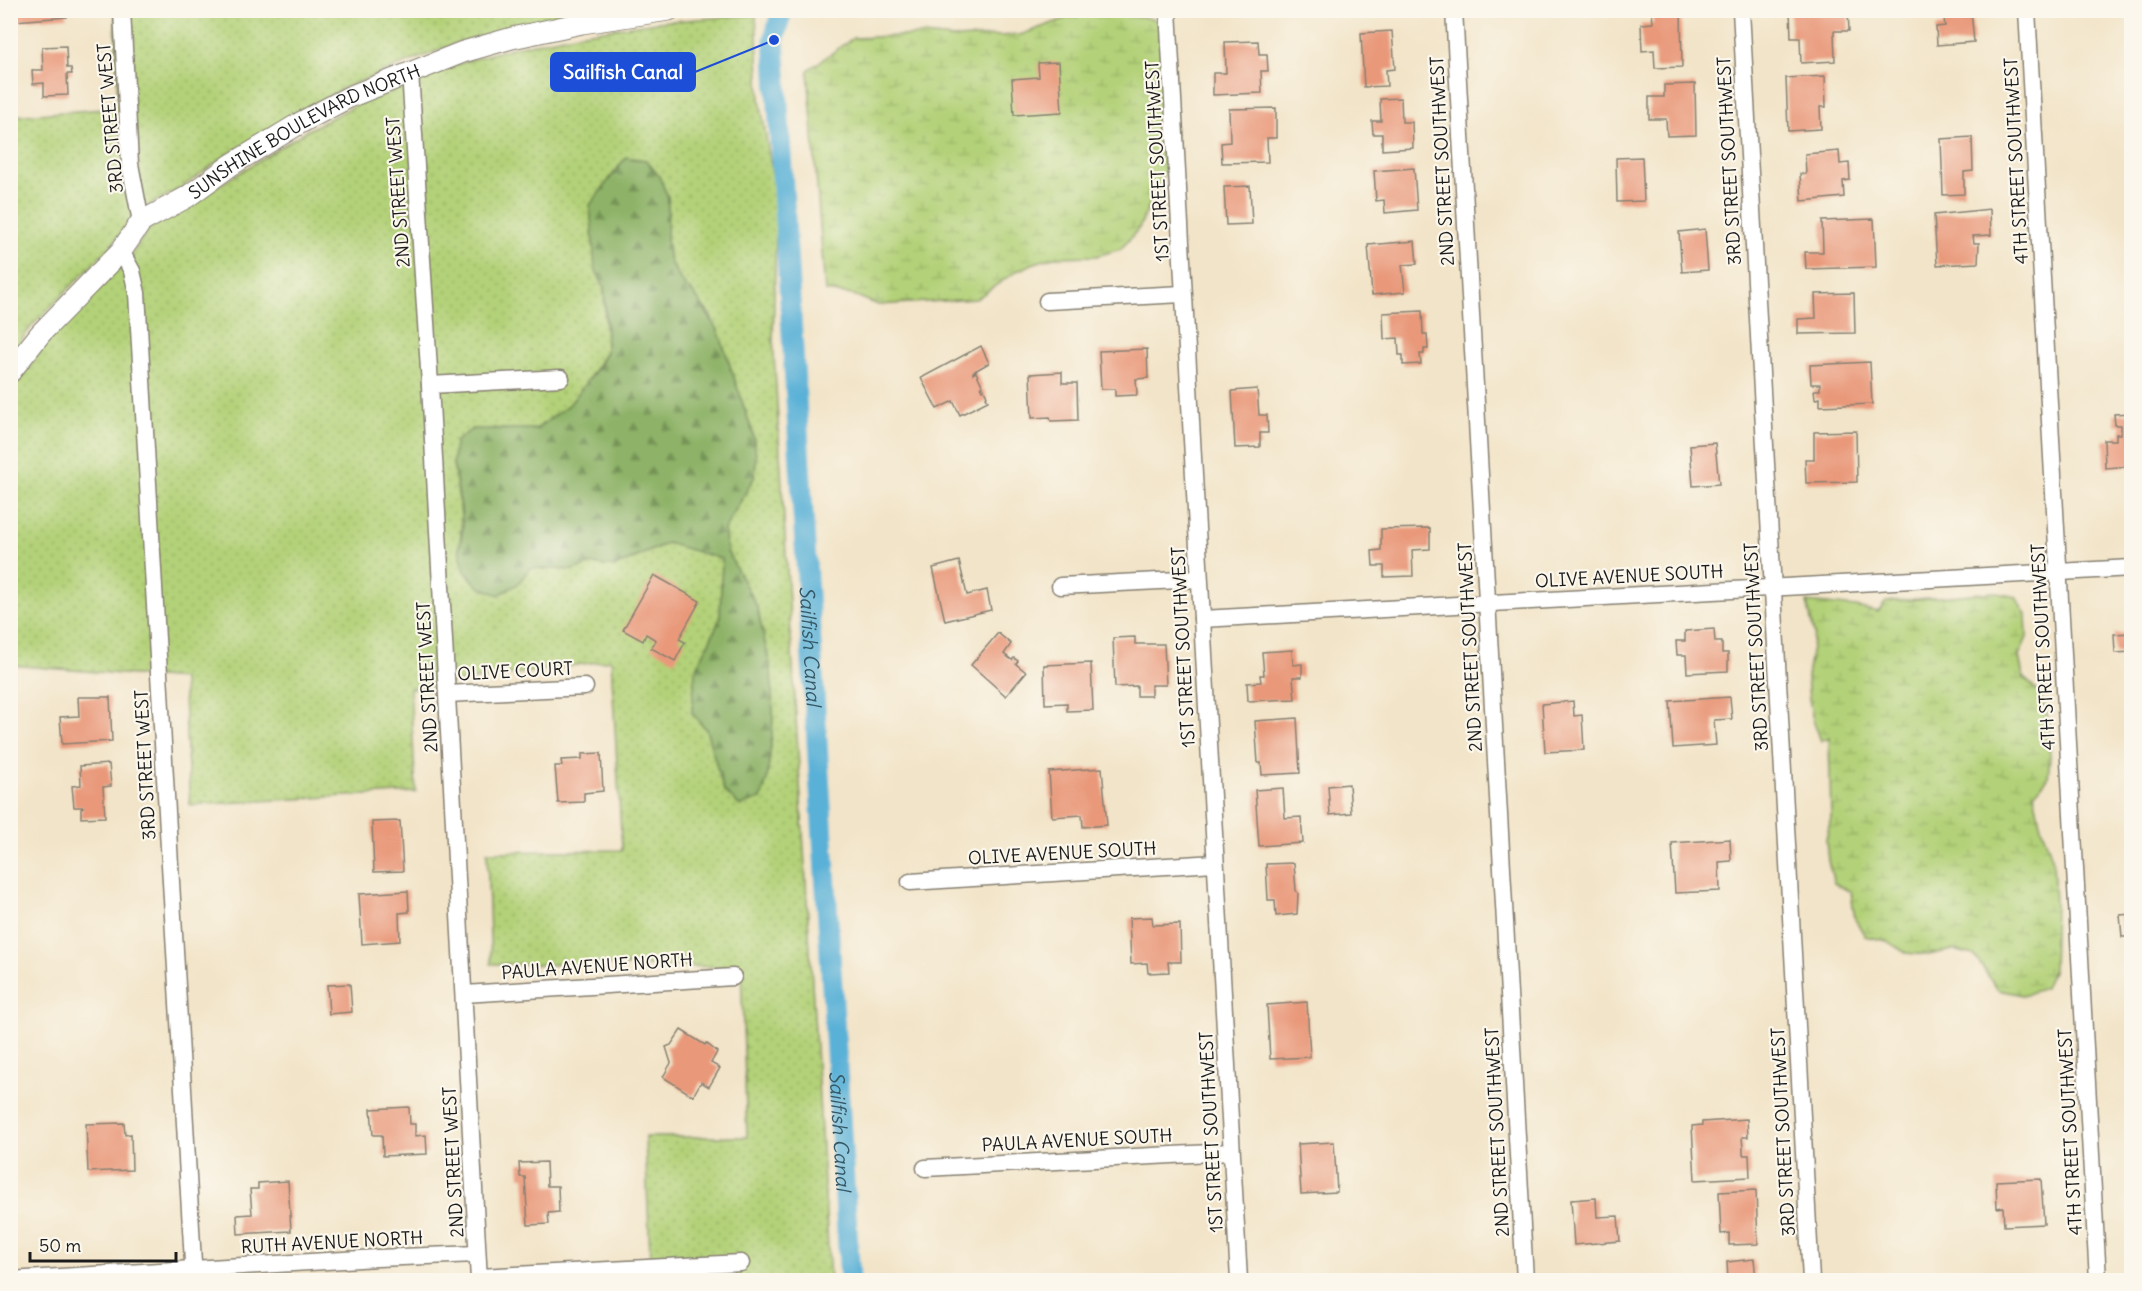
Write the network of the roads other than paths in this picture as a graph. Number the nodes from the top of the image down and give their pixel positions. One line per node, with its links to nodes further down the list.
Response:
1 (122, 10): 8 (street, 3RD STREET WEST)
2 (1168, 10): 10 (street, 1ST STREET SOUTHWEST)
3 (1454, 10): 20 (street, 2ND STREET SOUTHWEST)
4 (1741, 10): 19 (street, 3RD STREET SOUTHWEST)
5 (2027, 10): 16 (street, 4TH STREET SOUTHWEST)
6 (659, 11): 7 (street, SUNSHINE BOULEVARD NORTH)
7 (410, 72): 8 (street, SUNSHINE BOULEVARD NORTH); 14 (street, 2ND STREET WEST)
8 (141, 222): 9 (street, SUNSHINE BOULEVARD NORTH)
9 (121, 251): 12 (street, SUNSHINE BOULEVARD NORTH); 32 (street, 3RD STREET WEST)
10 (1183, 294): 11 (street); 17 (street, 1ST STREET SOUTHWEST)
11 (1047, 301)
12 (10, 372)
13 (561, 378): 14 (street)
14 (430, 385): 23 (street, 2ND STREET WEST)
15 (2132, 568): 16 (street, OLIVE AVENUE SOUTH)
16 (2058, 572): 19 (street, OLIVE AVENUE SOUTH); 38 (street, 4TH STREET SOUTHWEST)
17 (1199, 579): 18 (street); 21 (street, 1ST STREET SOUTHWEST)
18 (1059, 586)
19 (1773, 587): 20 (street, OLIVE AVENUE SOUTH); 37 (street, 3RD STREET SOUTHWEST)
20 (1487, 603): 21 (street, OLIVE AVENUE SOUTH); 36 (street, 2ND STREET SOUTHWEST)
21 (1202, 619): 24 (street, 1ST STREET SOUTHWEST)
22 (585, 687): 23 (street, OLIVE COURT)
23 (447, 694): 27 (street, 2ND STREET WEST)
24 (1215, 863): 25 (street, OLIVE AVENUE SOUTH); 28 (street, 1ST STREET SOUTHWEST)
25 (910, 882)
26 (733, 976): 27 (street, PAULA AVENUE NORTH)
27 (464, 994): 30 (street, 2ND STREET WEST)
28 (1230, 1152): 29 (street, PAULA AVENUE SOUTH); 35 (street, 1ST STREET SOUTHWEST)
29 (925, 1168)
30 (477, 1254): 32 (street, RUTH AVENUE NORTH); 33 (street, 2ND STREET WEST)
31 (741, 1263): 33 (street)
32 (193, 1275): 34 (street, RUTH AVENUE NORTH)
33 (479, 1279)
34 (10, 1280)
35 (1239, 1281)
36 (1525, 1281)
37 (1811, 1281)
38 (2098, 1281)

